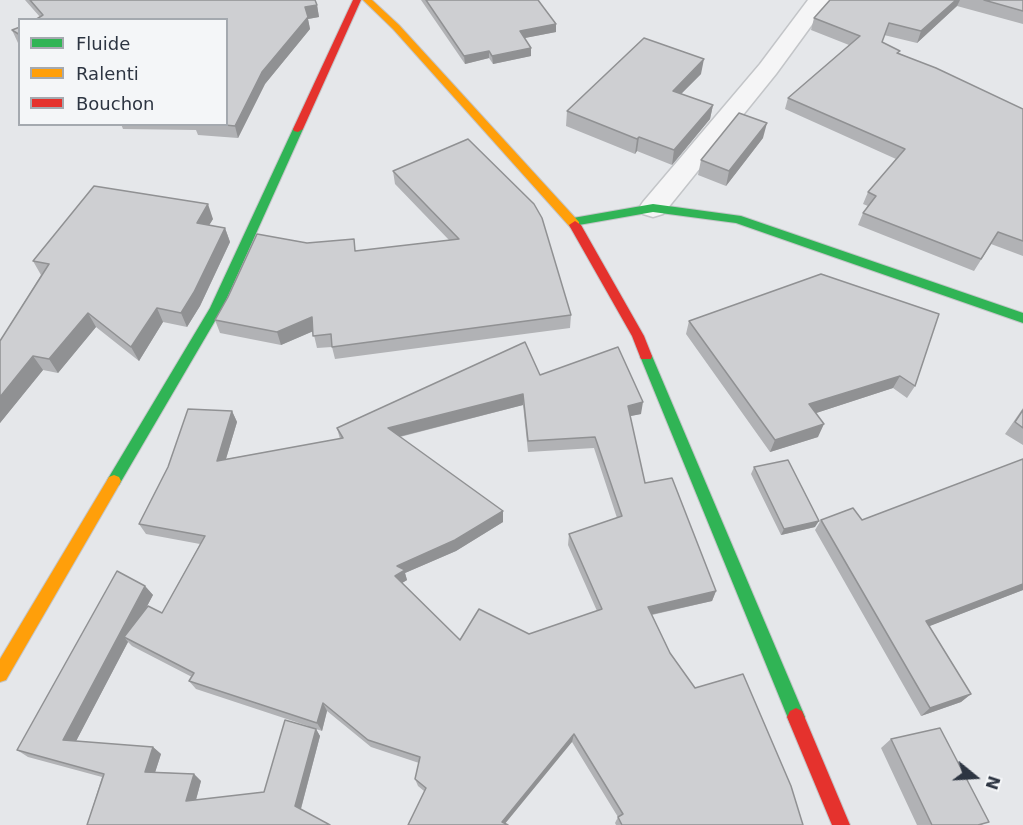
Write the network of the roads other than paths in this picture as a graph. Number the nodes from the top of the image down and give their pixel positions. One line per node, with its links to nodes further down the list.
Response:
1 (357, 0): 7 (street)
2 (367, 0): 5 (street)
3 (819, 0): 4 (street)
4 (653, 208): 5 (street); 6 (street)
5 (573, 222): 8 (street)
6 (1023, 318)
7 (0, 674)
8 (841, 825)

